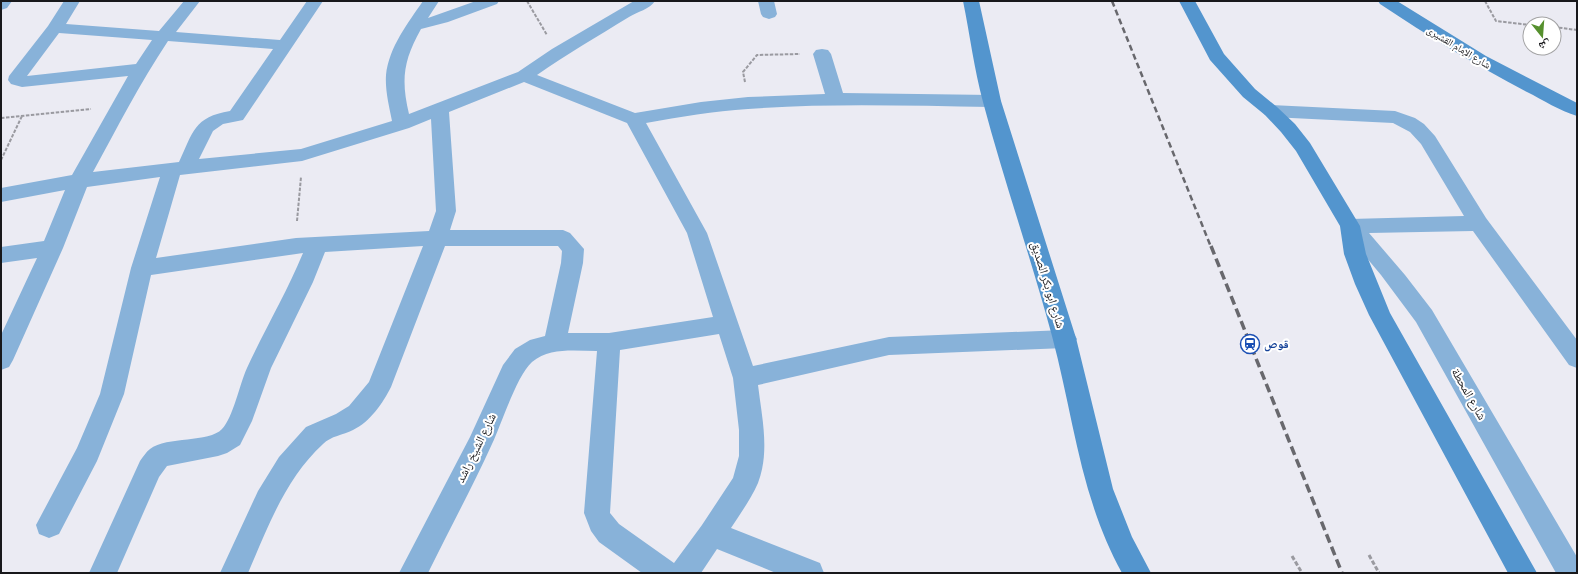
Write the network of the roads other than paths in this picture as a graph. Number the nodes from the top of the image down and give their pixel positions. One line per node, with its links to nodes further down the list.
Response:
1 (4, 1): 11 (street)
2 (72, 1): 13 (street)
3 (192, 1): 14 (street)
4 (315, 1): 15 (street)
5 (431, 1): 12 (street)
6 (492, 1): 12 (street)
7 (647, 1): 18 (street)
8 (971, 1): 21 (street, شارع ابو بكر الصديق)
9 (1187, 1): 24 (street)
10 (1386, 1): 19 (street, شارع الإمام القشيرى)
11 (1, 5)
12 (415, 26): 26 (street)
13 (55, 28): 14 (street); 17 (street)
14 (163, 37): 15 (street); 17 (street)
15 (285, 45): 28 (street)
16 (822, 54): 20 (street)
17 (141, 69): 29 (street)
18 (524, 76): 22 (street); 25 (street)
19 (1534, 89): 23 (street, شارع الإمام القشيرى); 27 (street, شارع الإمام القشيرى)
20 (836, 99): 21 (street); 25 (street)
21 (992, 101): 39 (street, شارع ابو بكر الصديق)
22 (440, 110): 26 (street); 33 (street)
23 (1577, 110)
24 (1271, 111): 31 (street); 32 (street)
25 (634, 119): 38 (street)
26 (402, 124): 28 (street)
27 (1577, 126)
28 (179, 168): 29 (street); 37 (street)
29 (79, 181): 30 (street); 35 (street)
30 (1, 195)
31 (1479, 224): 32 (street); 42 (street)
32 (1350, 226): 54 (street); 55 (street, شارع المحطة)
33 (437, 238): 34 (street); 40 (street); 49 (street)
34 (318, 244): 37 (street); 48 (street)
35 (52, 248): 36 (street); 43 (street)
36 (1, 255)
37 (142, 268): 45 (street)
38 (727, 324): 41 (street, شارع الشيخ راشد); 44 (street)
39 (1064, 339): 44 (street); 47 (street, شارع ابو بكر الصديق)
40 (555, 342): 41 (street, شارع الشيخ راشد); 50 (street, شارع الشيخ راشد)
41 (609, 342): 51 (street)
42 (1577, 358)
43 (1, 360)
44 (745, 378): 46 (street)
45 (49, 525)
46 (712, 534): 52 (street); 53 (street)
47 (1135, 571)
48 (103, 573)
49 (234, 573)
50 (413, 573)
51 (665, 573)
52 (684, 573)
53 (810, 573)
54 (1523, 573)
55 (1571, 573)

